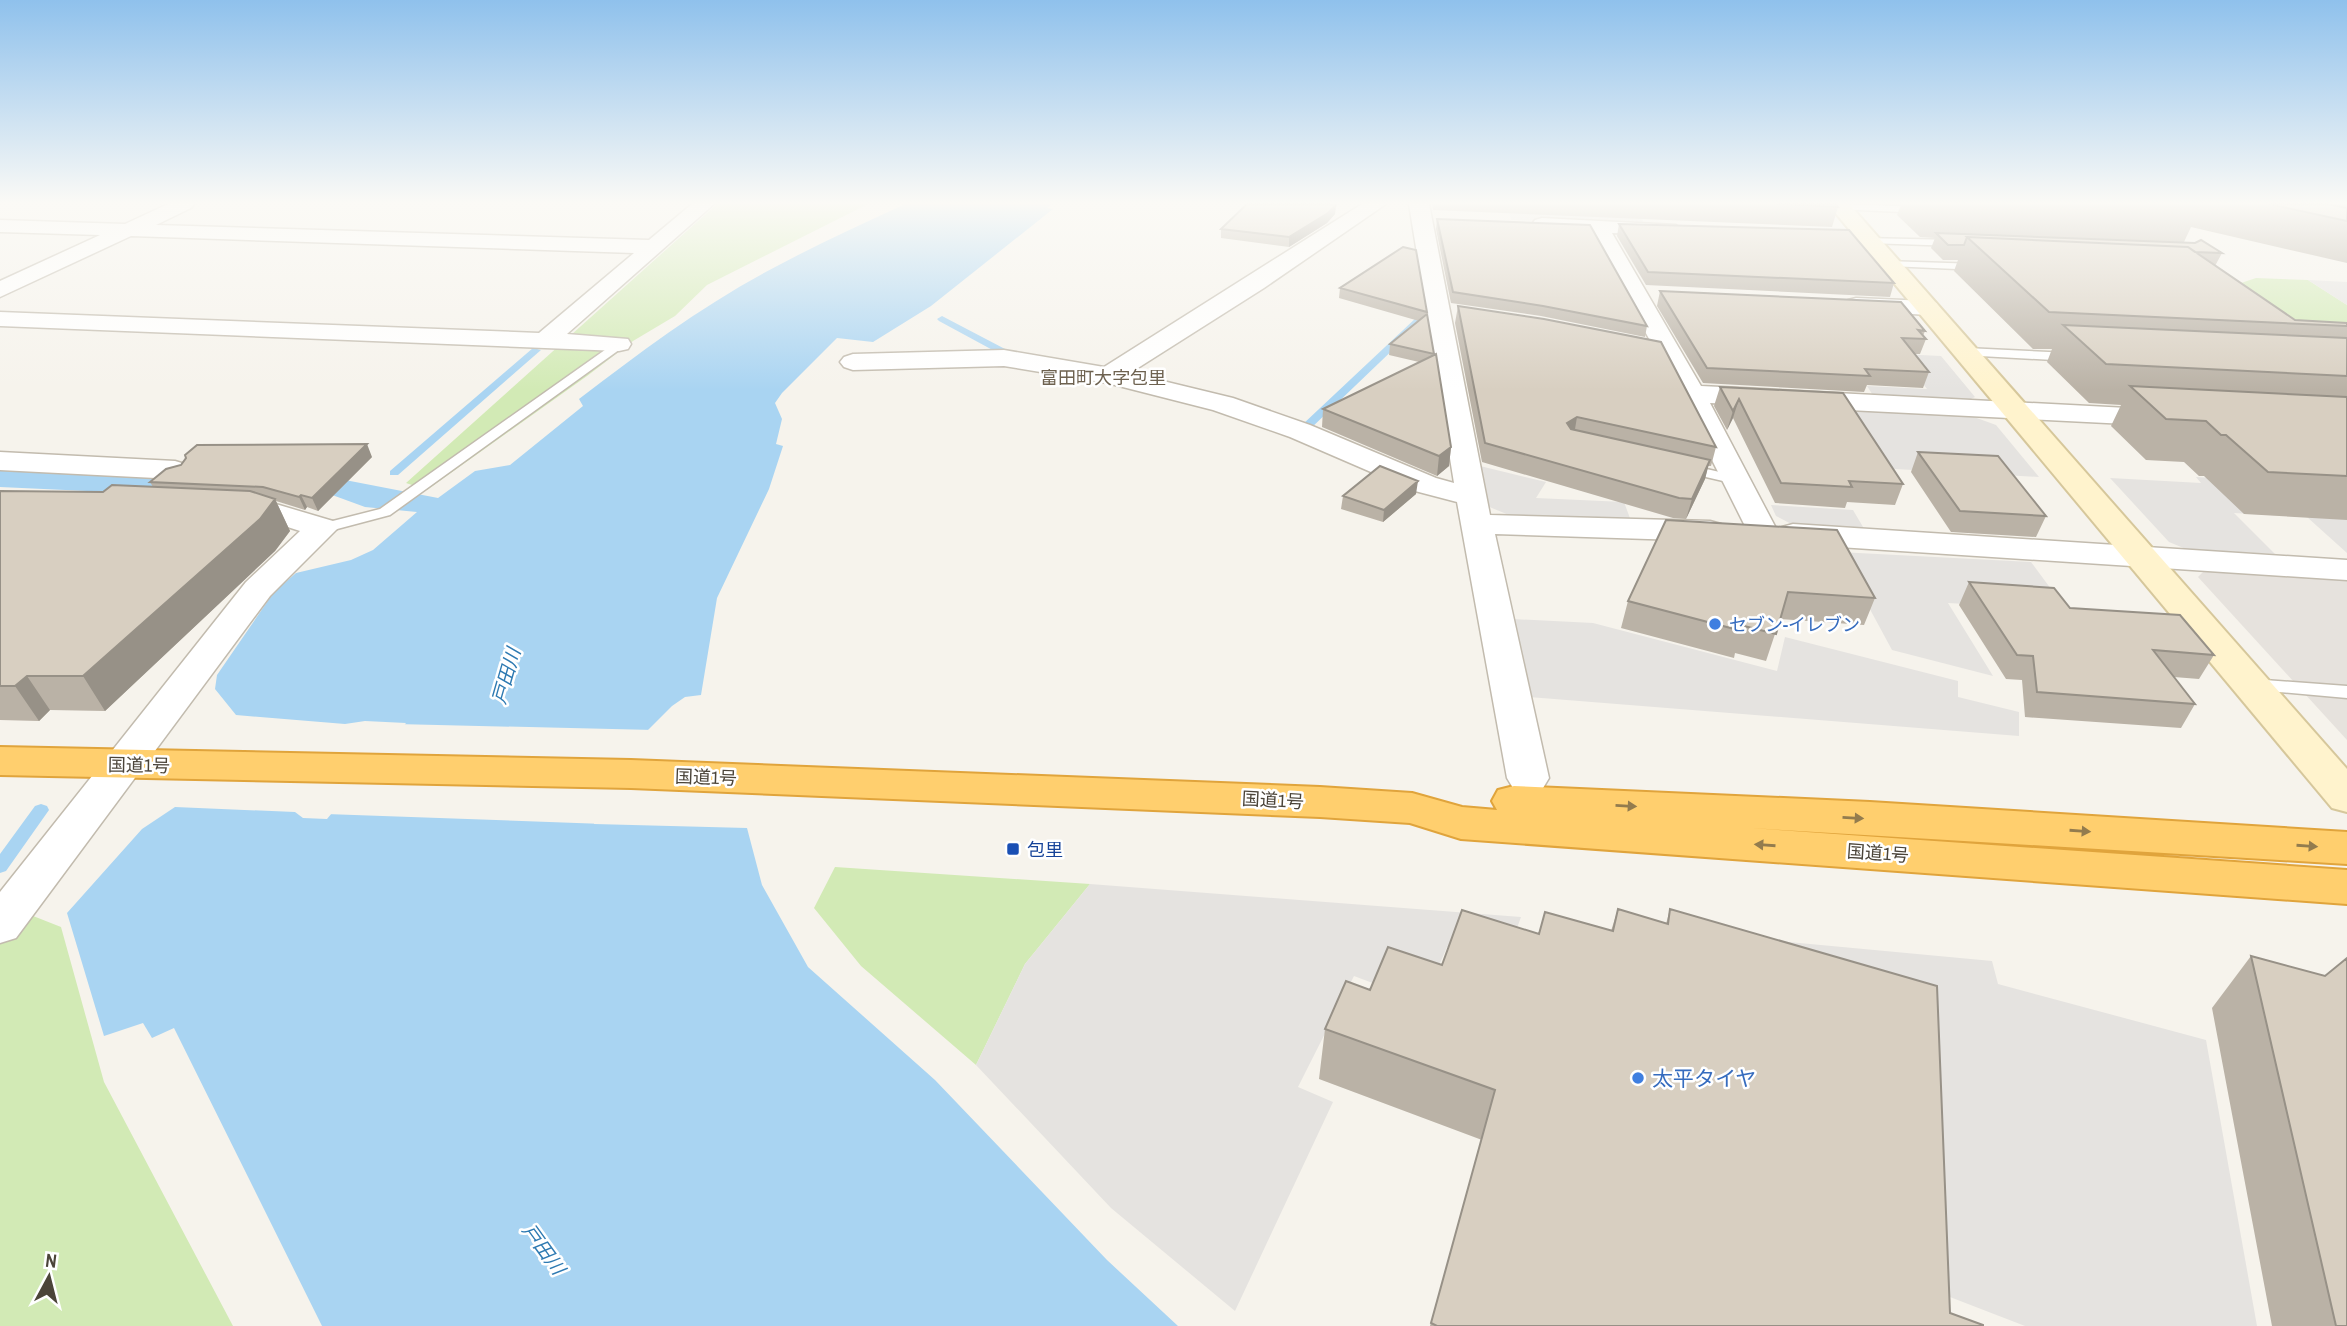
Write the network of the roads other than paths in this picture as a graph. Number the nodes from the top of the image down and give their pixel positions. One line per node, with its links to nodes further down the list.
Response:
1 (52, 266): 9 (street)
2 (633, 266): 17 (street)
3 (1282, 266): 24 (street)
4 (1429, 266): 14 (street)
5 (1620, 266): 10 (street)
6 (1889, 266): 13 (street)
7 (1981, 266): 8 (lane)
8 (1985, 267)
9 (0, 290)
10 (1636, 295): 11 (street); 20 (street)
11 (1664, 296)
12 (1831, 304): 13 (street)
13 (1928, 308): 21 (street)
14 (1438, 311): 15 (street); 33 (street)
15 (1463, 315)
16 (0, 319): 17 (street)
17 (547, 339): 18 (street)
18 (619, 344): 34 (lane)
19 (1643, 347): 20 (street)
20 (1669, 352): 25 (street)
21 (1966, 352): 22 (lane); 26 (street)
22 (2088, 358)
23 (853, 362): 24 (street)
24 (1108, 375): 33 (street)
25 (1692, 394): 26 (street); 31 (street)
26 (2017, 411): 27 (street); 36 (street)
27 (2190, 419)
28 (0, 461): 30 (street)
29 (1668, 464): 31 (lane)
30 (175, 470)
31 (1736, 480): 35 (street)
32 (202, 508): 34 (street)
33 (1474, 510): 35 (street); 42 (street)
34 (323, 528): 41 (street)
35 (1763, 533): 36 (street)
36 (2140, 556): 37 (street); 38 (street)
37 (2347, 570)
38 (2251, 685): 39 (lane); 43 (street)
39 (2347, 692)
40 (0, 761): 41 (highway, 国道1号)
41 (122, 765): 44 (highway, 国道1号); 49 (street)
42 (1528, 778)
43 (2347, 797)
44 (1412, 808): 45 (highway, 国道1号, one-way to 45); 46 (highway, 国道1号, one-way to 44)
45 (2347, 848)
46 (1980, 861): 47 (highway, 国道1号); 48 (highway)
47 (2347, 887)
48 (2347, 904)
49 (0, 925)

